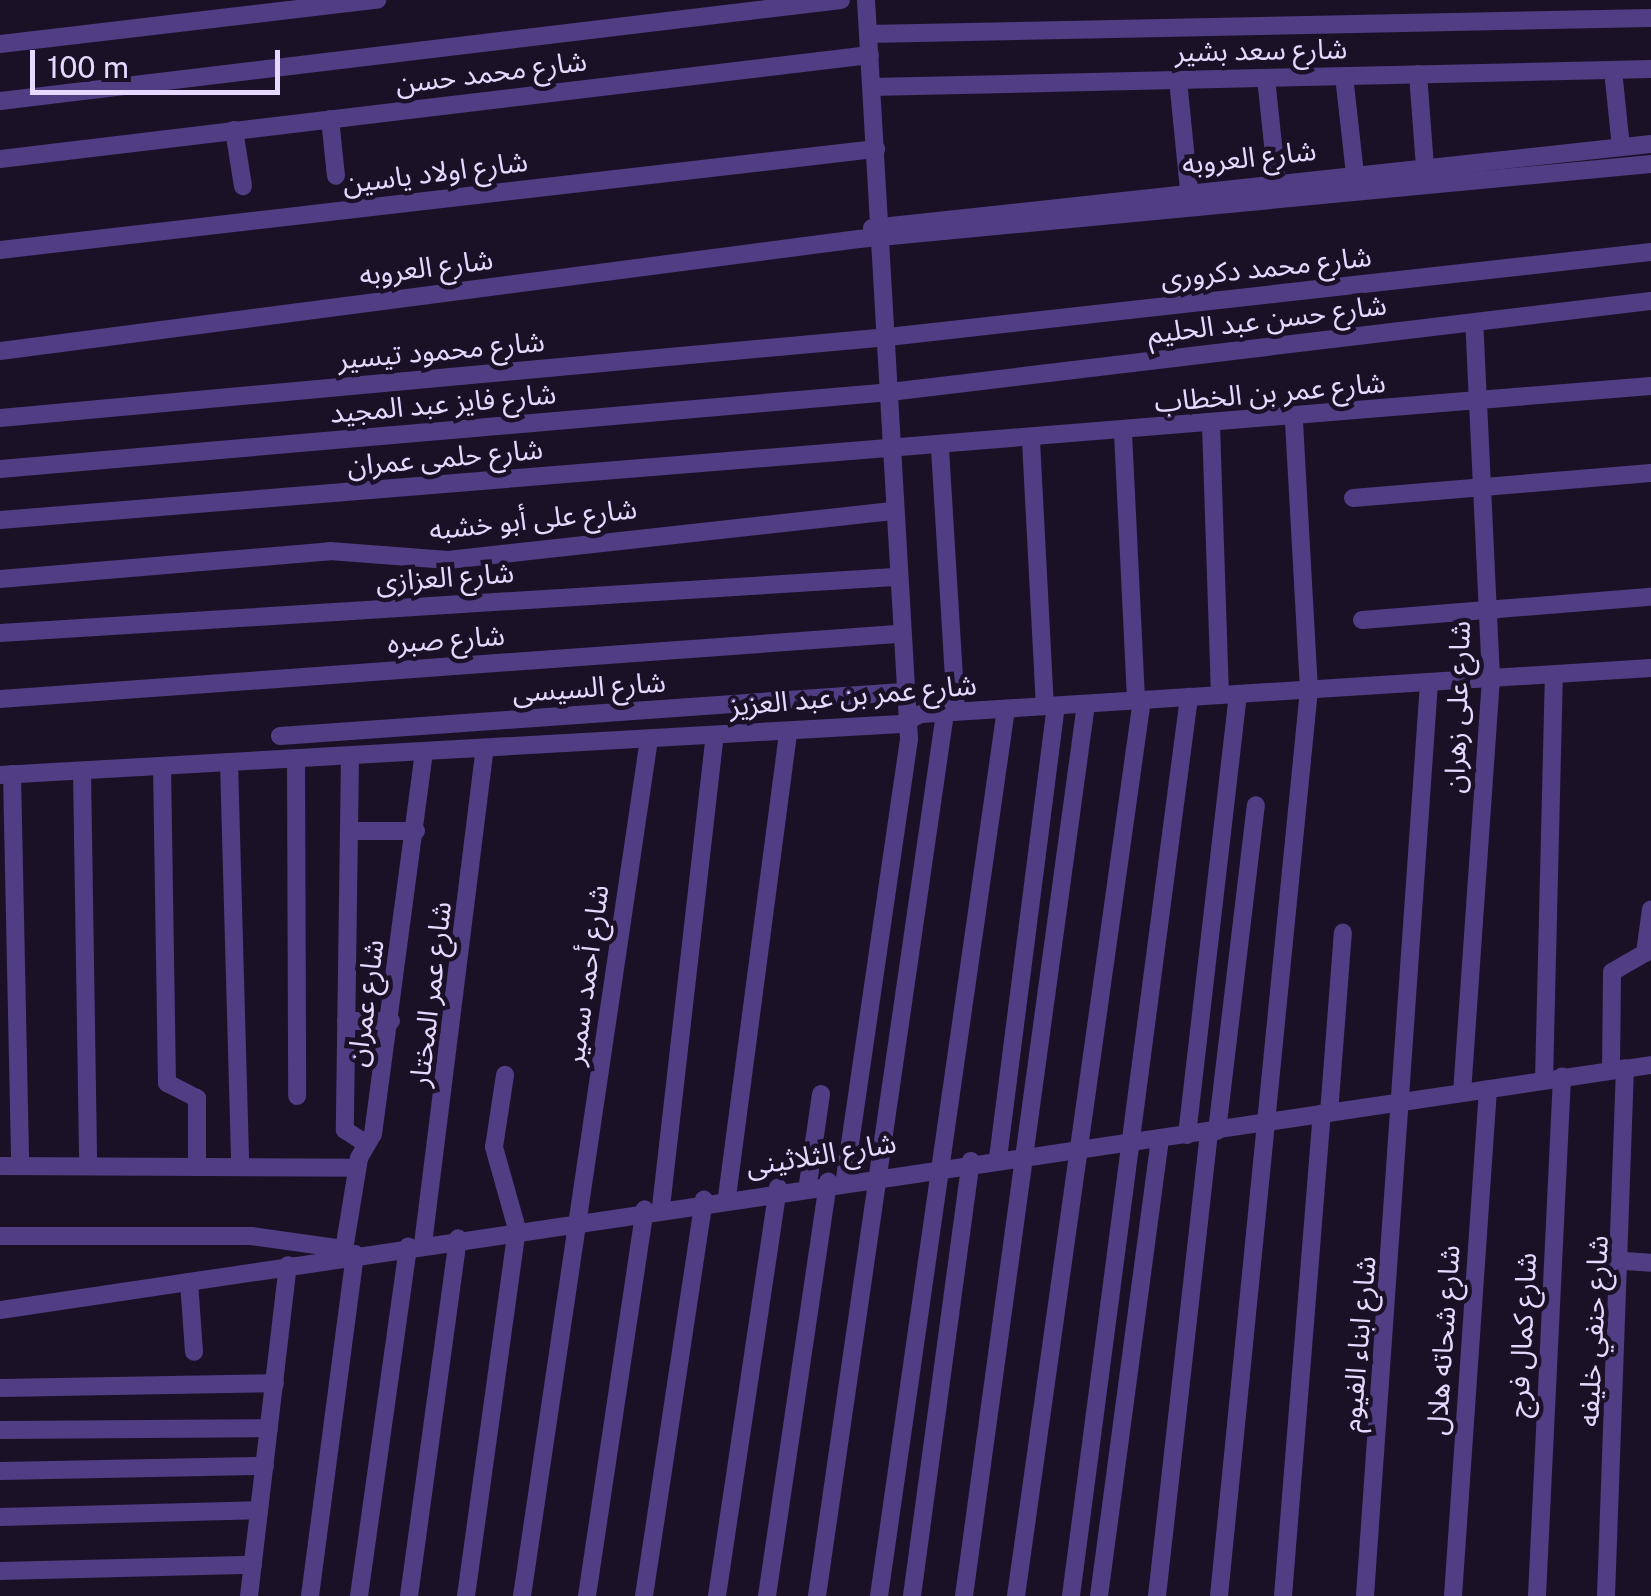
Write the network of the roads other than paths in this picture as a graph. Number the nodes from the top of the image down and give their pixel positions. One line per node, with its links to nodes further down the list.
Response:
1 (377, 0): 6 (street)
2 (841, 0): 15 (street)
3 (866, 0): 5 (street)
4 (1651, 18): 5 (street)
5 (868, 34): 7 (street)
6 (0, 44)
7 (870, 54): 14 (street); 16 (street, شارع محمد حسن)
8 (1651, 69): 9 (street, شارع سعد بشير)
9 (1614, 70): 10 (street, شارع سعد بشير); 19 (street)
10 (1418, 74): 11 (street, شارع سعد بشير); 23 (street)
11 (1344, 76): 12 (street, شارع سعد بشير); 24 (street)
12 (1266, 78): 13 (street, شارع سعد بشير); 26 (street)
13 (1178, 80): 14 (street, شارع سعد بشير); 28 (street)
14 (872, 86): 20 (street)
15 (0, 101)
16 (330, 119): 17 (street, شارع محمد حسن); 25 (street)
17 (234, 130): 21 (street, شارع محمد حسن); 27 (street)
18 (1651, 144): 19 (street, شارع العروبه)
19 (1621, 146): 23 (street, شارع العروبه)
20 (876, 149): 29 (street); 32 (street, شارع اولاد ياسين)
21 (0, 159)
22 (1651, 164): 31 (street, شارع العروبه)
23 (1425, 167): 24 (street, شارع العروبه)
24 (1356, 174): 26 (street, شارع العروبه)
25 (336, 176)
26 (1278, 182): 28 (street, شارع العروبه)
27 (243, 186)
28 (1189, 191): 29 (street, شارع العروبه)
29 (880, 223): 30 (street, شارع العروبه); 31 (street)
30 (859, 239): 31 (street, شارع العروبه); 37 (street, شارع العروبه)
31 (882, 243): 36 (street)
32 (0, 250)
33 (1651, 252): 36 (street, شارع محمد دكرورى)
34 (1651, 301): 35 (street, شارع حسن عبد الحليم)
35 (1474, 322): 39 (street, شارع حسن عبد الحليم); 40 (street, شارع على زهران)
36 (888, 337): 39 (street); 41 (street, شارع محمود تيسير)
37 (0, 350)
38 (1651, 386): 40 (street, شارع عمر بن الخطاب)
39 (890, 392): 46 (street); 48 (street, شارع فايز عبد المجيد)
40 (1478, 401): 42 (street, شارع عمر بن الخطاب); 50 (street, شارع على زهران)
41 (0, 418)
42 (1294, 418): 43 (street, شارع عمر بن الخطاب); 65 (street)
43 (1212, 425): 44 (street, شارع عمر بن الخطاب); 67 (street)
44 (1123, 433): 45 (street, شارع عمر بن الخطاب); 70 (street)
45 (1031, 441): 47 (street, شارع عمر بن الخطاب); 72 (street)
46 (895, 448): 47 (street, شارع عمر بن الخطاب); 52 (street); 53 (street, شارع حلمى عمران)
47 (940, 449): 74 (street)
48 (0, 469)
49 (1651, 473): 50 (street)
50 (1482, 488): 51 (street); 57 (street, شارع على زهران)
51 (1353, 498)
52 (892, 511): 54 (street); 55 (street, شارع على أبو خشبه)
53 (0, 520)
54 (894, 577): 59 (street, شارع العزازى); 60 (street)
55 (0, 579)
56 (1651, 596): 57 (street)
57 (1488, 609): 58 (street); 63 (street, شارع على زهران)
58 (1362, 620)
59 (0, 633)
60 (897, 634): 66 (street); 69 (street, شارع صبره)
61 (1651, 668): 62 (street, شارع عمر بن عبد العزيز)
62 (1554, 674): 63 (street, شارع عمر بن عبد العزيز); 99 (street, شارع كمال فرج)
63 (1491, 678): 64 (street, شارع عمر بن عبد العزيز); 101 (street, شارع على زهران)
64 (1429, 682): 65 (street, شارع عمر بن عبد العزيز); 104 (street, شارع ابناء الفيوم)
65 (1309, 690): 67 (street, شارع عمر بن عبد العزيز); 106 (street)
66 (902, 692): 75 (street); 78 (street, شارع السيسى)
67 (1229, 695): 68 (street, شارع عمر بن عبد العزيز); 108 (street)
68 (1189, 697): 70 (street, شارع عمر بن عبد العزيز); 110 (street)
69 (0, 698)
70 (1139, 701): 71 (street, شارع عمر بن عبد العزيز); 112 (street)
71 (1086, 704): 72 (street, شارع عمر بن عبد العزيز); 113 (street)
72 (1051, 706): 73 (street, شارع عمر بن عبد العزيز); 114 (street)
73 (1006, 709): 74 (street, شارع عمر بن عبد العزيز); 116 (street)
74 (951, 712): 75 (street, شارع عمر بن عبد العزيز); 123 (street)
75 (906, 723): 76 (street, شارع عمر بن عبد العزيز); 124 (street)
76 (788, 731): 77 (street, شارع عمر بن عبد العزيز); 127 (street)
77 (715, 735): 79 (street, شارع عمر بن عبد العزيز); 129 (street)
78 (280, 736)
79 (649, 739): 80 (street, شارع عمر بن عبد العزيز); 130 (street, شارع أحمد سمير)
80 (485, 749): 81 (street, شارع عمر بن عبد العزيز); 134 (street, شارع عمر المختار)
81 (424, 752): 82 (street, شارع عمر بن عبد العزيز); 90 (street, شارع عمران)
82 (350, 756): 83 (street, شارع عمر بن عبد العزيز); 89 (street)
83 (296, 759): 84 (street, شارع عمر بن عبد العزيز); 103 (street)
84 (229, 763): 85 (street, شارع عمر بن عبد العزيز); 121 (street)
85 (162, 766): 86 (street, شارع عمر بن عبد العزيز); 120 (street)
86 (82, 770): 87 (street, شارع عمر بن عبد العزيز); 119 (street)
87 (6, 774): 118 (street)
88 (1256, 805): 107 (street)
89 (350, 831): 90 (street); 94 (street)
90 (416, 831): 95 (street, شارع عمران)
91 (1651, 909): 93 (street)
92 (1343, 933): 105 (street)
93 (1648, 953): 97 (street, شارع حنفي خليفه)
94 (346, 1021): 95 (street); 111 (street)
95 (391, 1021): 111 (street, شارع عمران)
96 (1651, 1064): 97 (street, شارع الثلاثينى)
97 (1618, 1069): 99 (street, شارع الثلاثينى); 136 (street, شارع حنفي خليفه)
98 (505, 1075): 131 (street)
99 (1553, 1079): 100 (street, شارع الثلاثينى); 174 (street, شارع كمال فرج)
100 (1488, 1089): 101 (street, شارع الثلاثينى); 173 (street, شارع شحاته هلال)
101 (1462, 1092): 104 (street, شارع الثلاثينى)
102 (820, 1094): 125 (street)
103 (297, 1096)
104 (1407, 1097): 105 (street, شارع الثلاثينى); 172 (street, شارع ابناء الفيوم)
105 (1326, 1113): 106 (street, شارع الثلاثينى); 171 (street)
106 (1266, 1125): 107 (street, شارع الثلاثينى); 170 (street)
107 (1213, 1132): 108 (street, شارع الثلاثينى); 169 (street)
108 (1187, 1135): 109 (street, شارع الثلاثينى)
109 (1160, 1138): 110 (street, شارع الثلاثينى); 168 (street)
110 (1132, 1141): 112 (street, شارع الثلاثينى); 167 (street)
111 (365, 1143): 122 (street, شارع عمران)
112 (1079, 1148): 113 (street, شارع الثلاثينى); 166 (street)
113 (1026, 1154): 114 (street, شارع الثلاثينى); 165 (street)
114 (998, 1158): 115 (street, شارع الثلاثينى)
115 (971, 1161): 116 (street, شارع الثلاثينى); 164 (street)
116 (940, 1165): 123 (street, شارع الثلاثينى); 163 (street)
117 (0, 1166): 118 (street)
118 (20, 1166): 119 (street)
119 (88, 1166): 120 (street)
120 (197, 1167): 121 (street)
121 (240, 1167): 122 (street)
122 (357, 1168): 135 (street, شارع عمران)
123 (881, 1172): 124 (street, شارع الثلاثينى); 162 (street)
124 (837, 1179): 125 (street, شارع الثلاثينى); 161 (street)
125 (808, 1184): 126 (street, شارع الثلاثينى)
126 (778, 1188): 127 (street, شارع الثلاثينى); 160 (street)
127 (727, 1196): 128 (street, شارع الثلاثينى)
128 (704, 1200): 129 (street, شارع الثلاثينى); 159 (street)
129 (653, 1208): 130 (street, شارع الثلاثينى); 158 (street)
130 (578, 1220): 131 (street, شارع الثلاثينى); 157 (street, شارع أحمد سمير)
131 (517, 1229): 133 (street, شارع الثلاثينى); 156 (street)
132 (0, 1236): 135 (street)
133 (458, 1238): 134 (street, شارع الثلاثينى); 155 (street)
134 (415, 1245): 135 (street, شارع الثلاثينى); 154 (street, شارع عمر المختار)
135 (347, 1253): 138 (street, شارع الثلاثينى); 153 (street)
136 (1625, 1260): 137 (street); 175 (street, شارع حنفي خليفه)
137 (1651, 1263)
138 (288, 1265): 139 (street, شارع الثلاثينى); 142 (street)
139 (189, 1282): 140 (street, شارع الثلاثينى); 141 (street)
140 (0, 1310)
141 (194, 1352)
142 (275, 1383): 143 (street); 144 (street)
143 (0, 1388)
144 (269, 1428): 145 (street); 146 (street)
145 (0, 1430)
146 (265, 1466): 147 (street); 148 (street)
147 (0, 1470)
148 (260, 1510): 149 (street); 150 (street)
149 (0, 1517)
150 (252, 1566): 151 (street); 152 (street)
151 (0, 1571)
152 (249, 1596)
153 (310, 1596)
154 (359, 1596)
155 (408, 1596)
156 (466, 1596)
157 (522, 1596)
158 (587, 1596)
159 (644, 1596)
160 (717, 1596)
161 (767, 1596)
162 (816, 1596)
163 (879, 1596)
164 (912, 1596)
165 (964, 1596)
166 (1016, 1596)
167 (1071, 1596)
168 (1099, 1596)
169 (1157, 1596)
170 (1219, 1596)
171 (1283, 1596)
172 (1365, 1596)
173 (1453, 1596)
174 (1537, 1596)
175 (1606, 1596)

